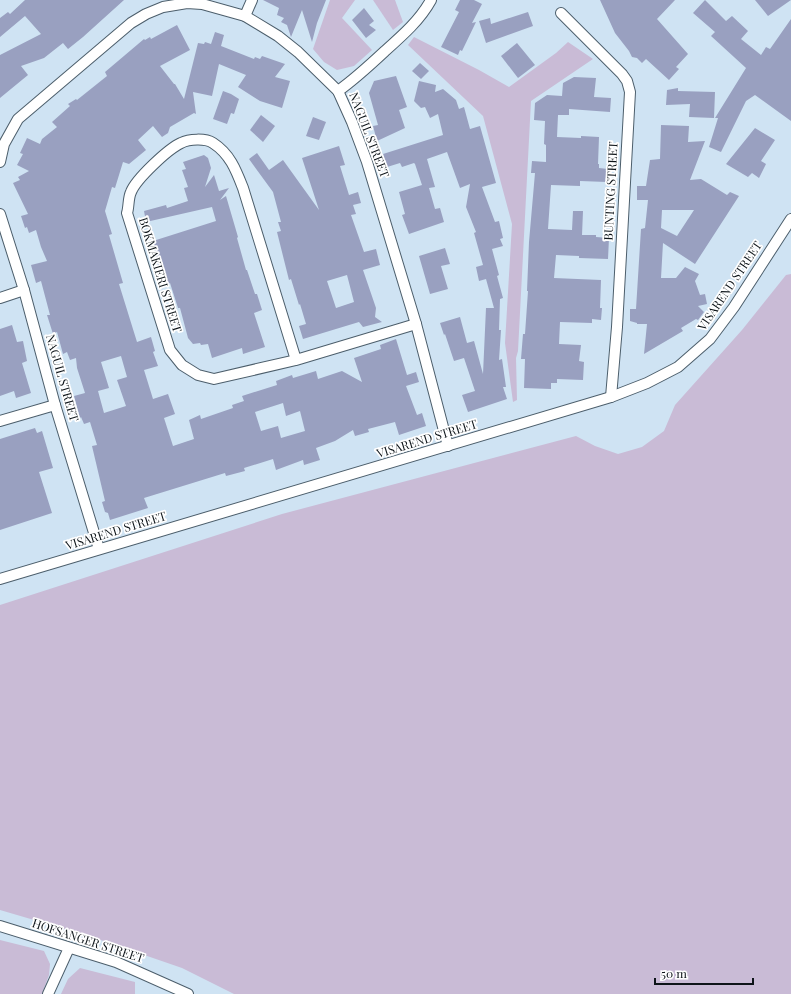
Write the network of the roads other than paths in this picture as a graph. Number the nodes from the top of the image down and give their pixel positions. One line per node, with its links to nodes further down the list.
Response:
1 (252, 0): 4 (street)
2 (431, 0): 5 (street)
3 (561, 13): 13 (street, BUNTING STREET)
4 (245, 16): 5 (street, NAGUIL STREET); 6 (street, NAGUIL STREET)
5 (338, 91): 11 (street, NAGUIL STREET)
6 (0, 162)
7 (0, 214): 9 (street, NAGUIL STREET)
8 (791, 219): 13 (street, VISAREND STREET)
9 (24, 290): 10 (street); 14 (street, NAGUIL STREET)
10 (0, 298)
11 (416, 324): 12 (street, BOKMAKIERI STREET); 16 (street, NAGUIL STREET)
12 (296, 360): 12 (street, BOKMAKIERI STREET)
13 (611, 397): 16 (street, VISAREND STREET)
14 (55, 405): 15 (street); 17 (street, NAGUIL STREET)
15 (0, 421)
16 (448, 446): 17 (street, VISAREND STREET)
17 (99, 549): 18 (street, VISAREND STREET)
18 (0, 579)
19 (0, 926): 20 (street, HOFSANGER STREET)
20 (69, 948): 21 (street); 22 (street, HOFSANGER STREET)
21 (48, 994)
22 (188, 994)

